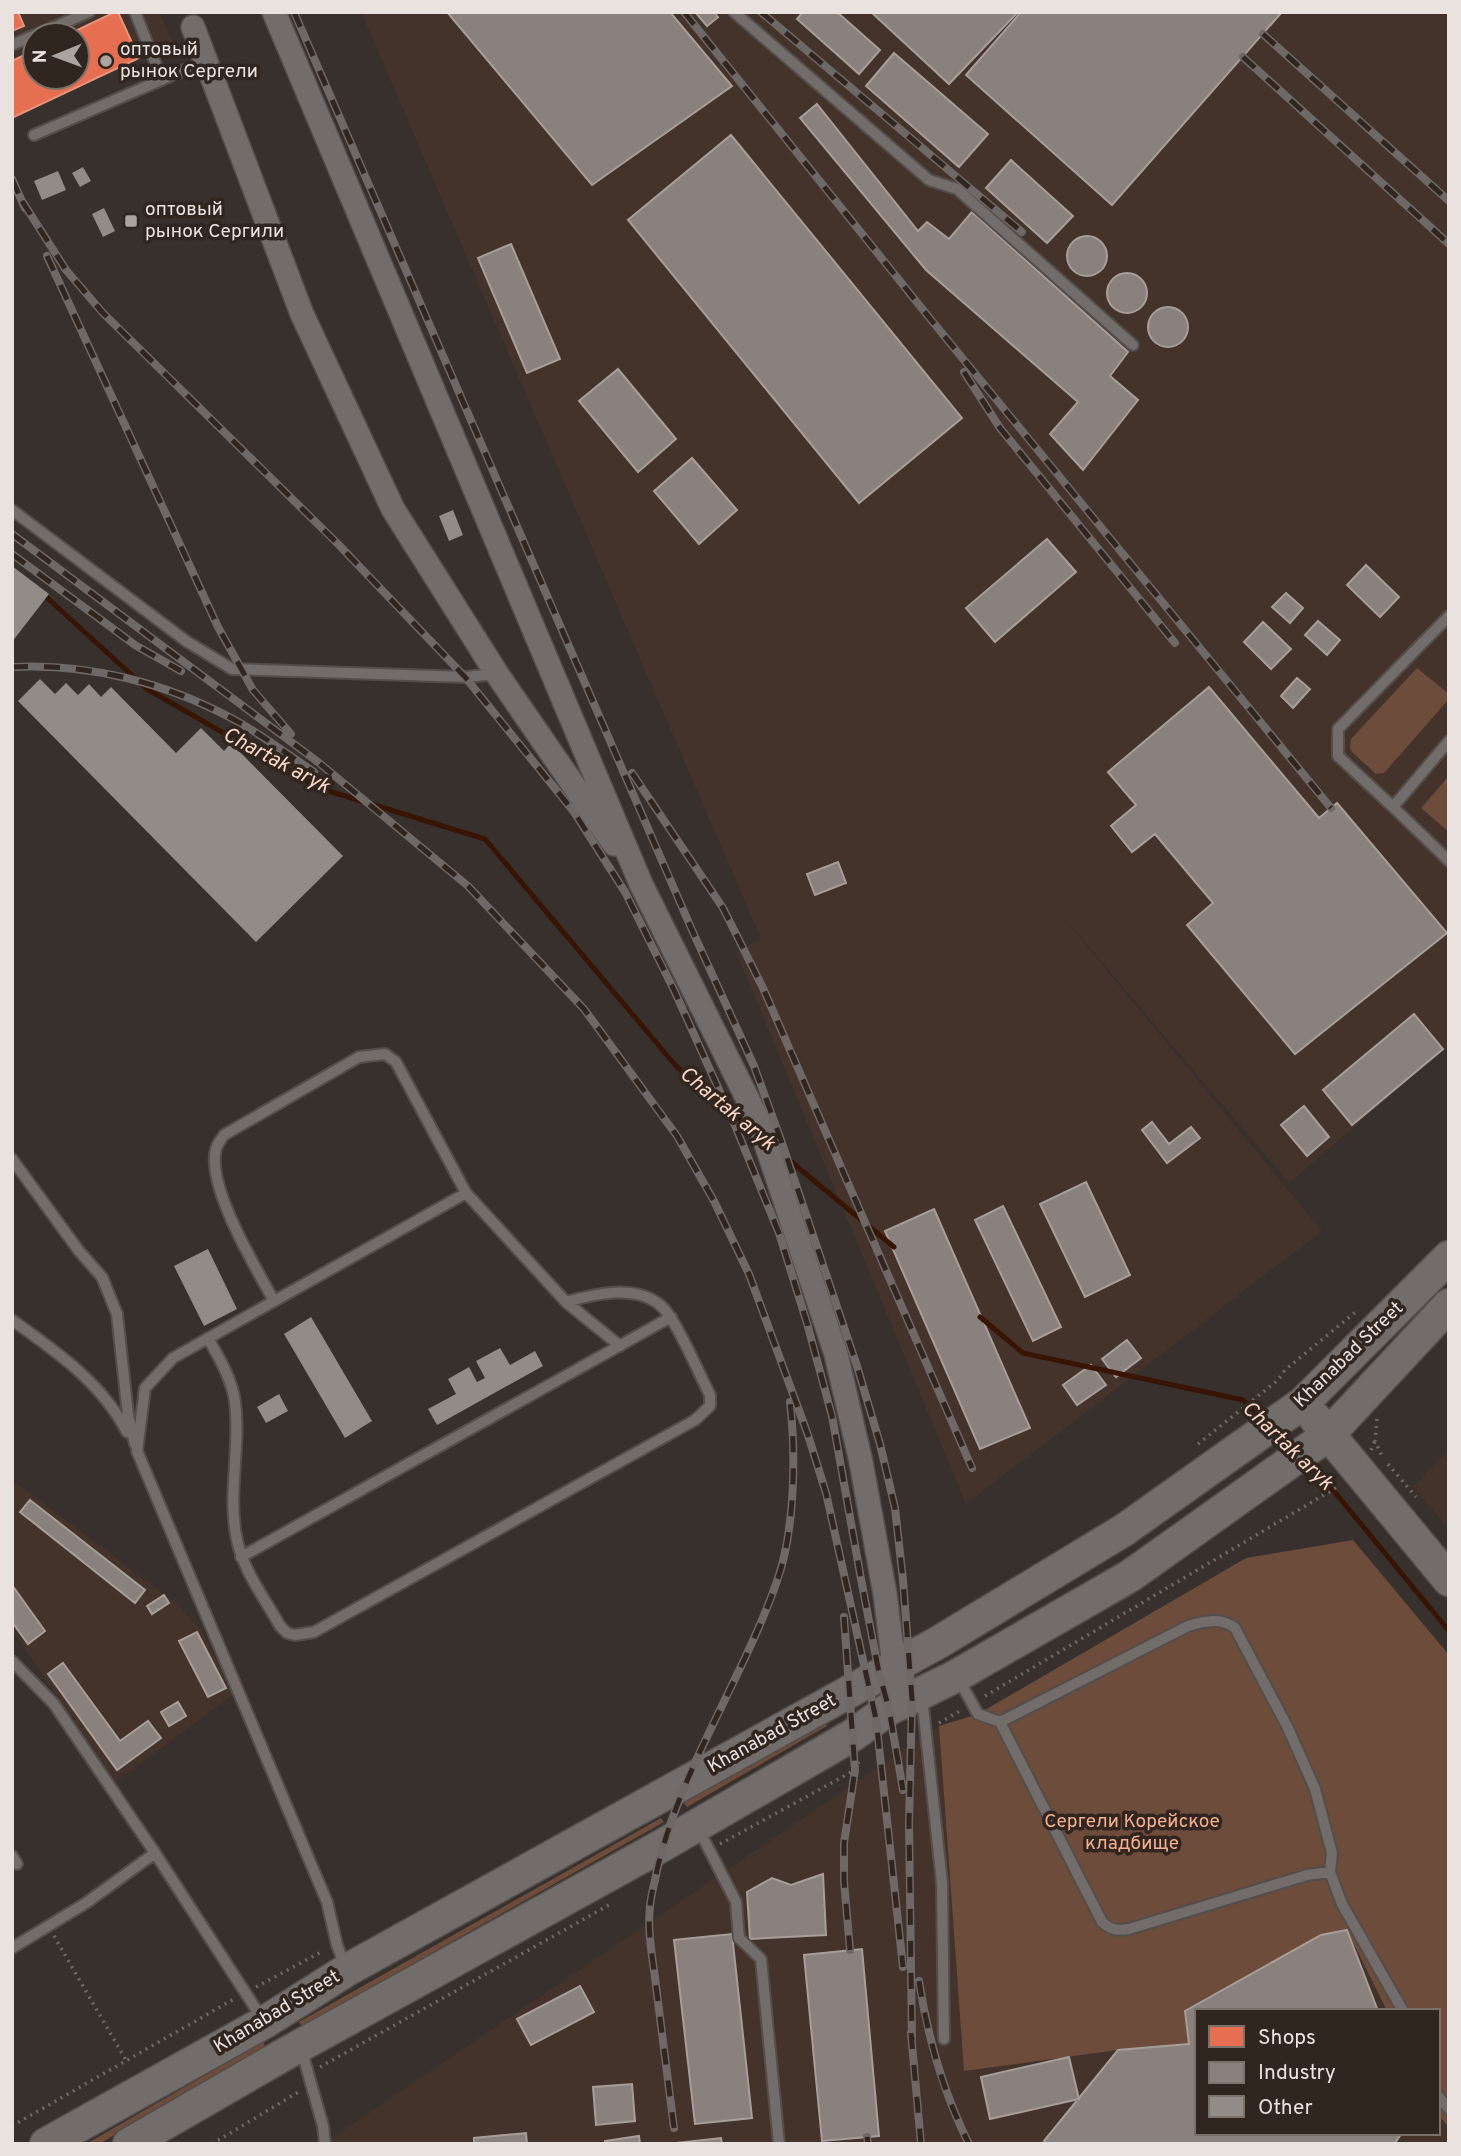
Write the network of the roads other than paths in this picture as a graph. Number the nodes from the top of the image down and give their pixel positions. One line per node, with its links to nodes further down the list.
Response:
1 (89, 12): 5 (lane)
2 (135, 12): 8 (lane)
3 (274, 12): 17 (street)
4 (734, 12): 10 (lane)
5 (68, 21)
6 (191, 23): 7 (street)
7 (205, 61): 8 (lane); 13 (street)
8 (162, 80): 9 (lane)
9 (34, 135)
10 (1133, 345)
11 (12, 510): 13 (lane)
12 (1449, 616): 15 (lane)
13 (497, 674): 17 (street)
14 (1448, 740): 15 (lane)
15 (1392, 807): 16 (lane)
16 (1449, 861)
17 (641, 884): 34 (street)
18 (12, 1160): 30 (lane)
19 (466, 1193): 21 (lane); 21 (lane); 22 (lane)
20 (1449, 1257): 28 (street, Khanabad Street)
21 (274, 1301): 26 (lane)
22 (566, 1301): 24 (lane); 27 (lane)
23 (1449, 1306): 29 (street, Khanabad Street)
24 (671, 1317): 27 (lane); 31 (lane)
25 (12, 1320): 30 (lane)
26 (208, 1338): 30 (lane); 31 (lane)
27 (620, 1346): 31 (lane)
28 (1303, 1404): 29 (street); 34 (street, Khanabad Street)
29 (1328, 1435): 32 (street); 35 (street, Khanabad Street)
30 (136, 1451): 42 (lane)
31 (241, 1557)
32 (1449, 1580)
33 (12, 1661): 39 (lane)
34 (894, 1666): 36 (street); 42 (street, Khanabad Street)
35 (956, 1676): 36 (street, Khanabad Street); 37 (lane)
36 (915, 1708): 38 (street, Khanabad Street); 45 (lane)
37 (1000, 1722): 40 (lane); 40 (lane)
38 (703, 1838): 46 (street, Khanabad Street); 50 (lane)
39 (155, 1853): 41 (lane); 44 (lane)
40 (1330, 1872): 43 (lane)
41 (12, 1948)
42 (342, 1958): 44 (street, Khanabad Street)
43 (1403, 2009)
44 (265, 2022): 46 (street); 47 (street, Khanabad Street)
45 (944, 2039)
46 (298, 2057): 48 (street, Khanabad Street); 49 (lane)
47 (46, 2144)
48 (129, 2144)
49 (325, 2144)
50 (779, 2144)

